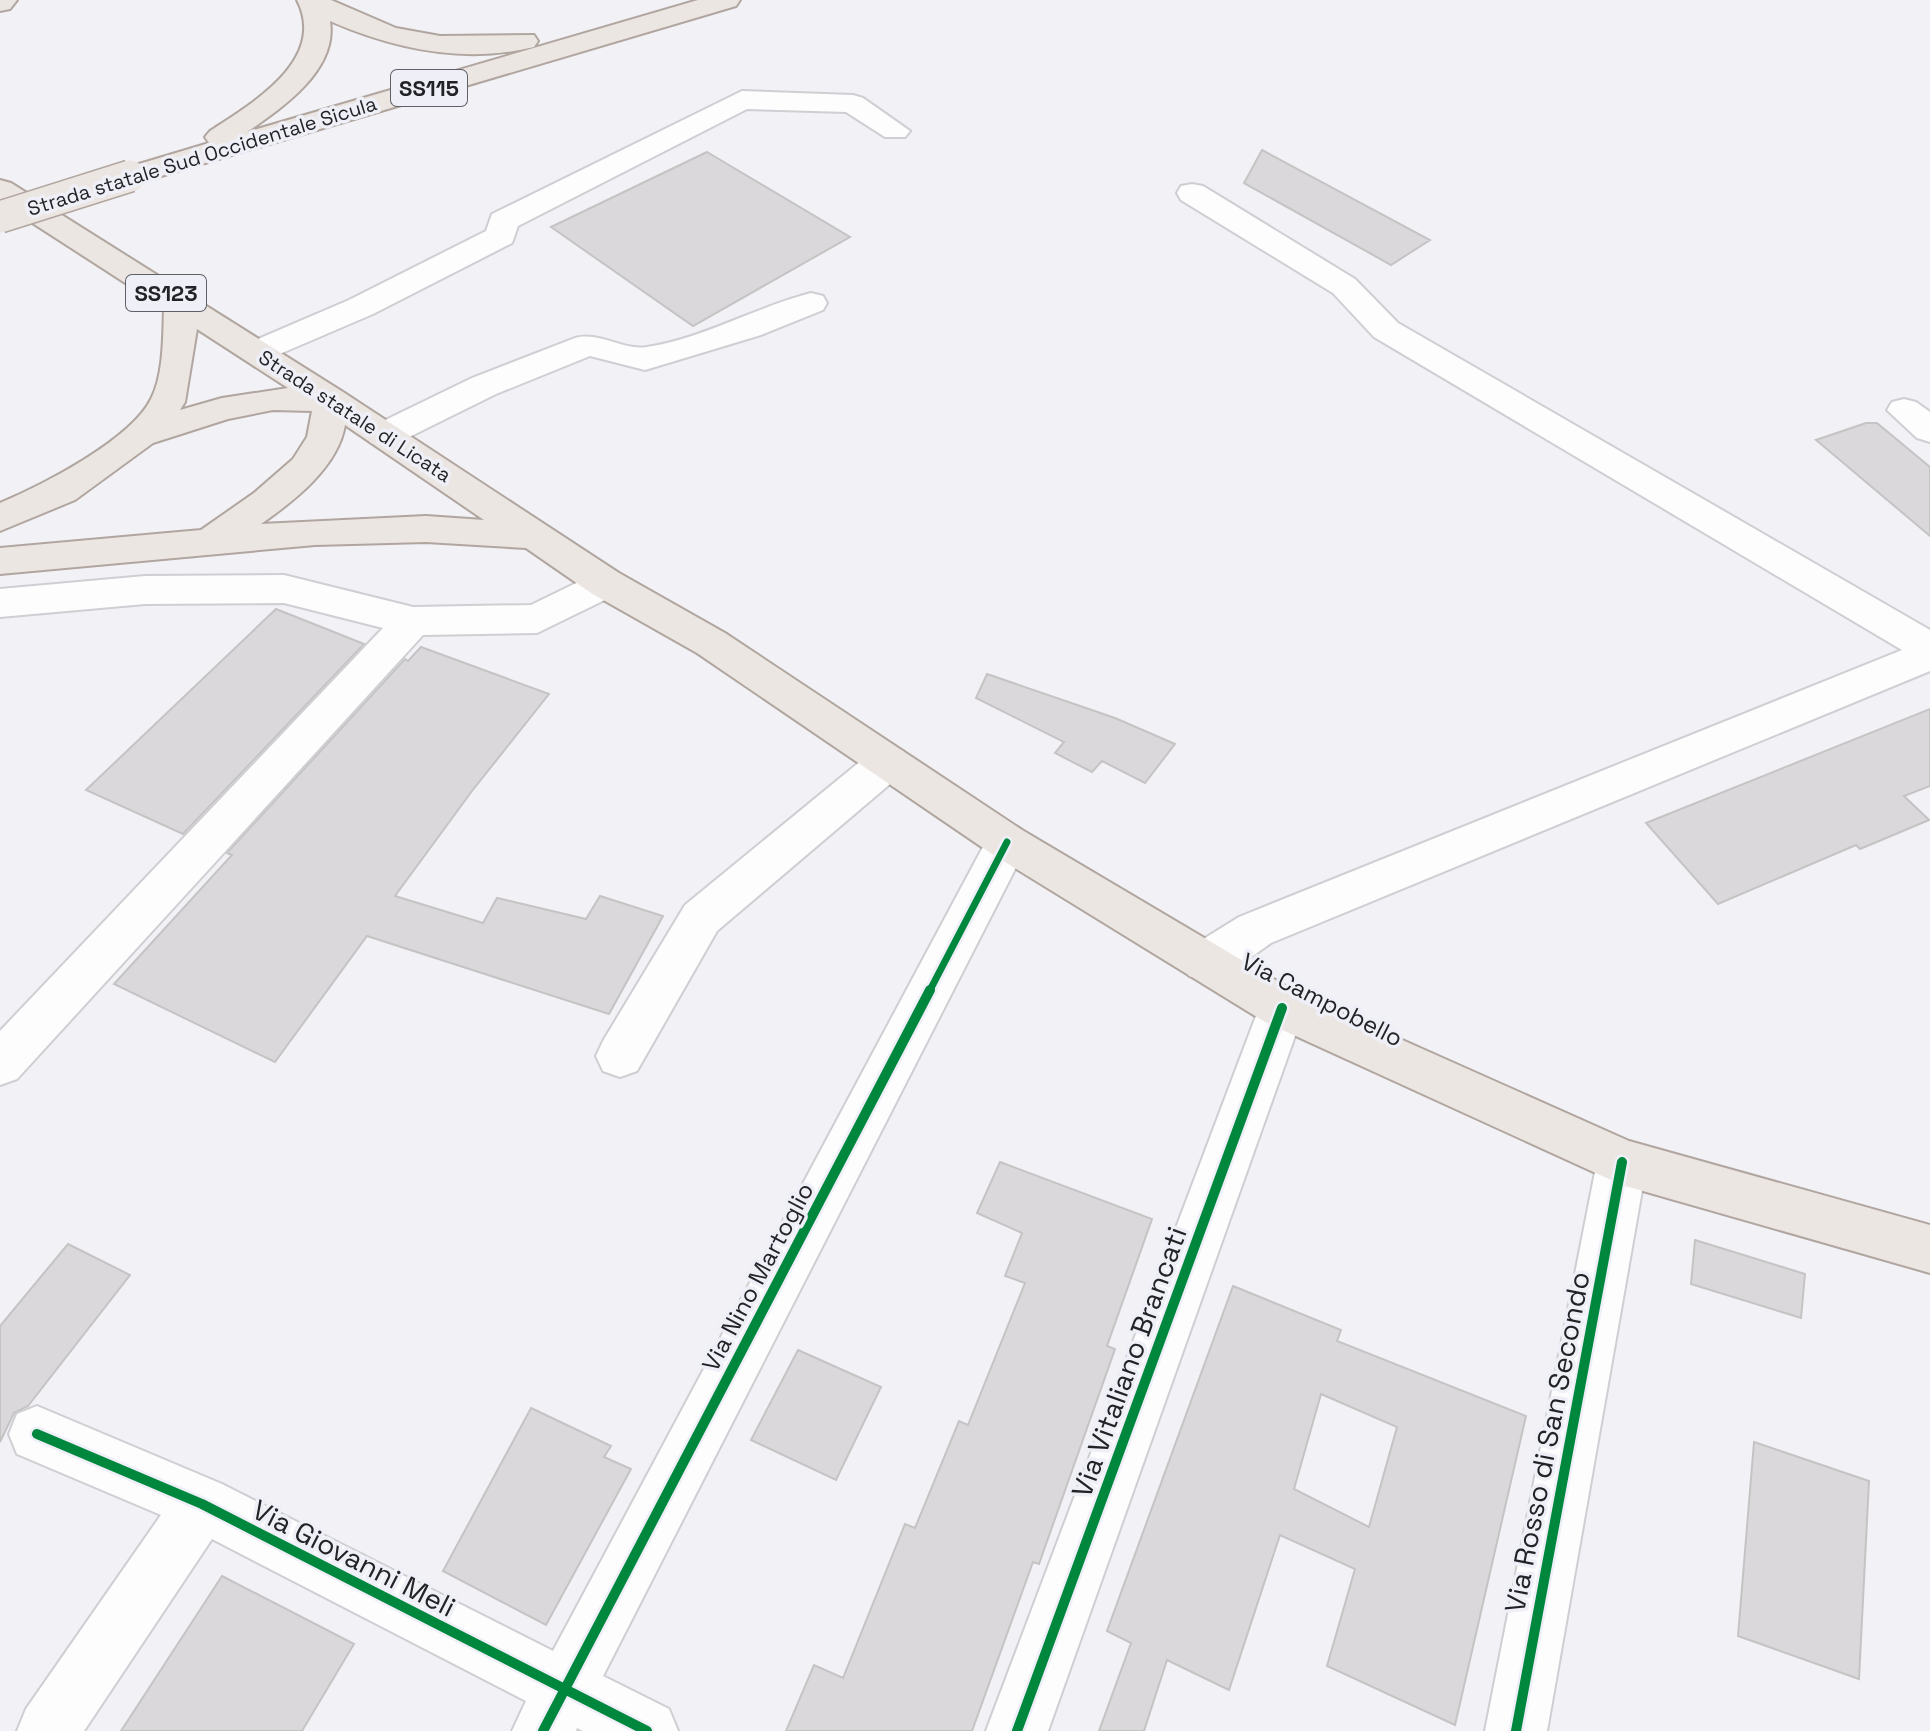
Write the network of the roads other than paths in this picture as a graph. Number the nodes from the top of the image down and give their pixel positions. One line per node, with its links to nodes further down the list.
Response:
1 (311, 0): 2 (main road); 5 (main road)
2 (677, 0)
3 (727, 0): 5 (main road, Strada statale Sud Occidentale Sicula / SS115)
4 (895, 131): 11 (street)
5 (130, 176): 8 (main road, Strada statale Sud Occidentale Sicula, bridge)
6 (0, 189): 9 (main road, Strada statale di Licata / SS123)
7 (1192, 193): 23 (street)
8 (0, 217)
9 (180, 302): 11 (main road, Strada statale di Licata / SS123); 13 (main road)
10 (811, 303): 14 (street)
11 (256, 352): 12 (main road, Strada statale di Licata / SS123)
12 (331, 400): 13 (main road); 14 (main road, Strada statale di Licata / SS123); 17 (main road)
13 (140, 435): 15 (main road)
14 (384, 435): 16 (main road, Strada statale di Licata / SS123)
15 (0, 518)
16 (539, 536): 17 (main road); 19 (main road, Strada statale di Licata / SS123)
17 (210, 542): 18 (main road)
18 (0, 561)
19 (605, 583): 21 (street); 22 (main road, Strada statale di Licata / SS123)
20 (0, 603): 21 (street)
21 (413, 621): 30 (street)
22 (711, 643): 25 (main road, Via Campobello)
23 (1930, 648)
24 (1930, 655): 27 (street)
25 (888, 762): 26 (main road, Via Campobello); 29 (street)
26 (1007, 842): 27 (main road, Via Campobello); 35 (street, Via Nino Martoglio)
27 (1205, 962): 28 (main road, Via Campobello)
28 (1282, 1008): 31 (main road, Via Campobello); 38 (street, Via Vitaliano Brancati)
29 (620, 1056)
30 (0, 1064)
31 (1622, 1162): 32 (main road, Via Campobello); 39 (street, Via Rosso di San Secondo)
32 (1930, 1249)
33 (37, 1434): 34 (street, Via Giovanni Meli)
34 (202, 1504): 35 (street, Via Giovanni Meli); 36 (street)
35 (554, 1711): 37 (street, Via Giovanni Meli)
36 (48, 1731)
37 (647, 1731)
38 (1017, 1731)
39 (1516, 1731)

